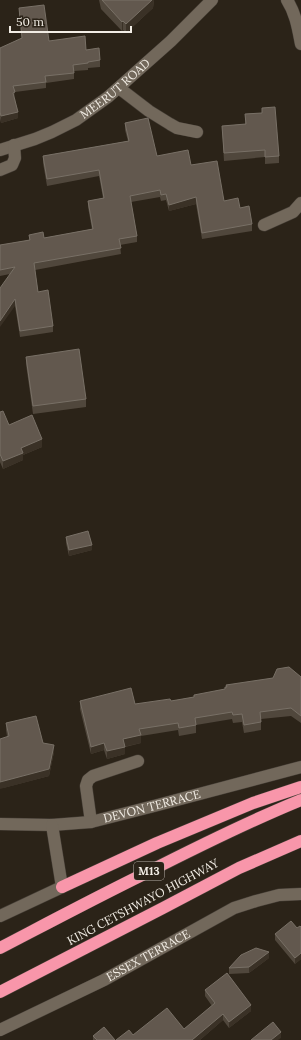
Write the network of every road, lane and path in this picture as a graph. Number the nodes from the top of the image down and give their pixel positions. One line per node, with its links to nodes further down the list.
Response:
1 (212, 0): 4 (street, MEERUT ROAD)
2 (287, 0): 3 (street)
3 (301, 44)
4 (119, 88): 5 (street); 6 (street, MEERUT ROAD)
5 (197, 132)
6 (14, 145): 7 (street, MEERUT ROAD); 8 (street)
7 (0, 150)
8 (0, 170)
9 (301, 203): 10 (street)
10 (264, 225)
11 (138, 761): 15 (street)
12 (301, 767): 15 (street, DEVON TERRACE)
13 (301, 787): 19 (highway)
14 (301, 800): 22 (highway, KING CETSHWAYO HIGHWAY / M13)
15 (91, 822): 17 (street, DEVON TERRACE)
16 (0, 824): 17 (street, DEVON TERRACE)
17 (52, 825): 19 (street)
18 (301, 841): 23 (highway, KING CETSHWAYO HIGHWAY)
19 (62, 887): 21 (street)
20 (301, 894): 24 (street, ESSEX TERRACE)
21 (0, 916)
22 (0, 948)
23 (0, 992)
24 (0, 1030)

